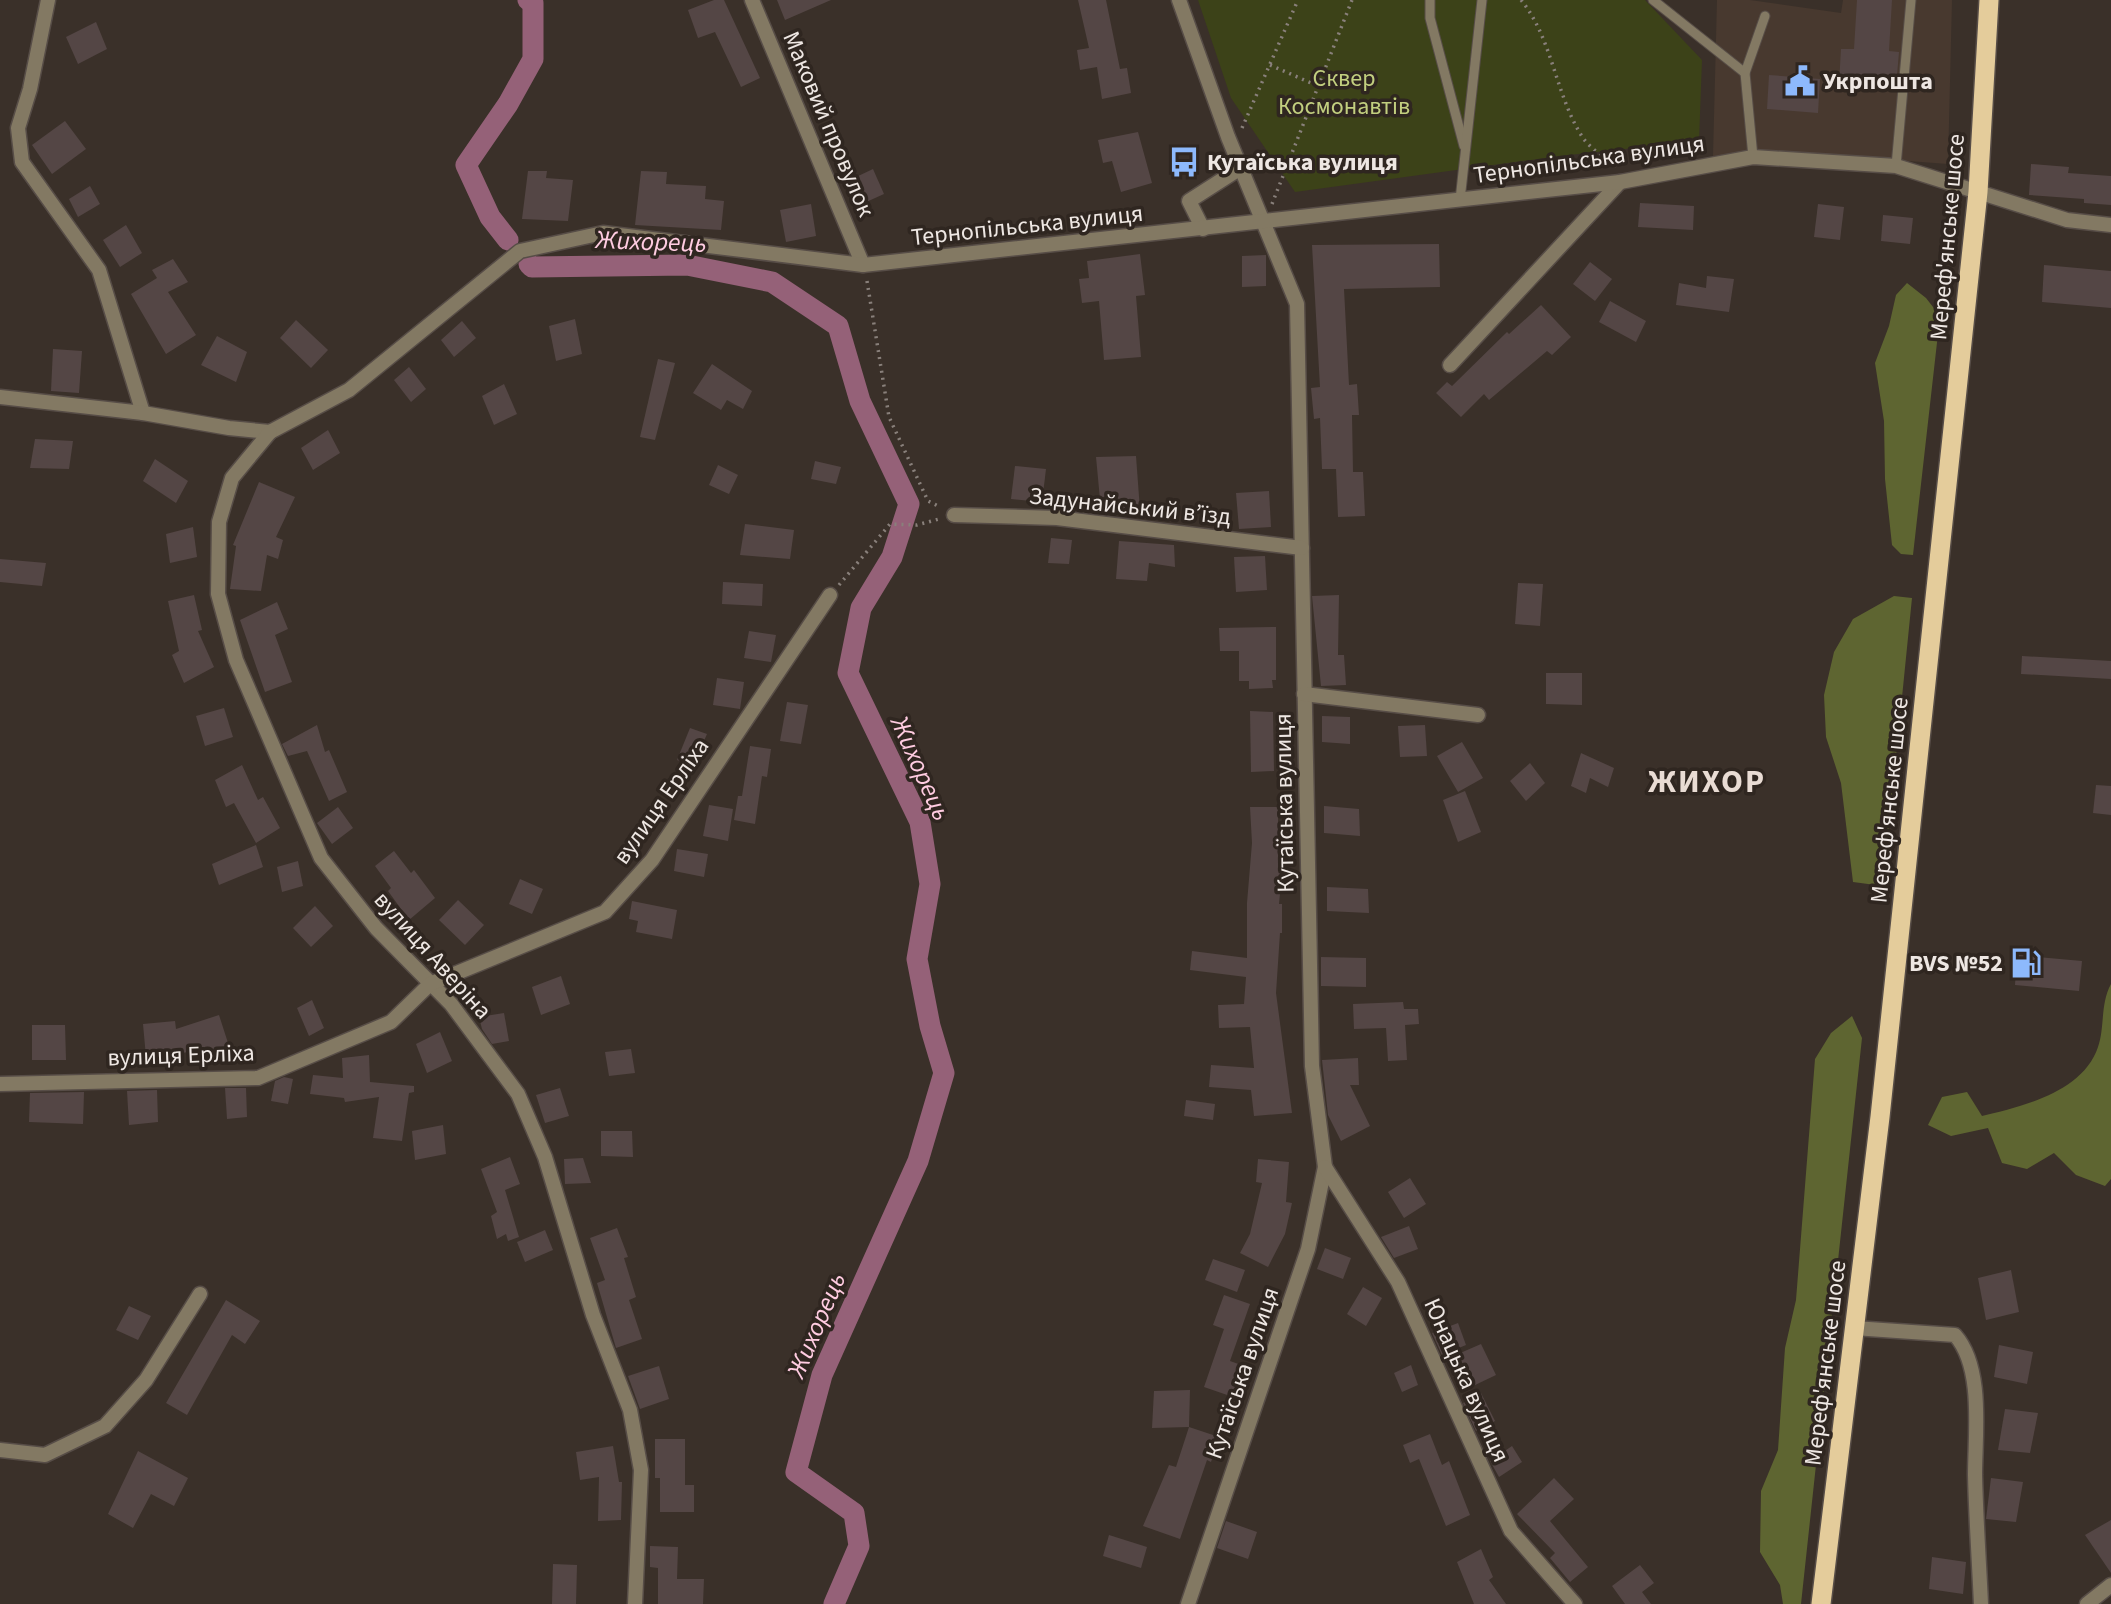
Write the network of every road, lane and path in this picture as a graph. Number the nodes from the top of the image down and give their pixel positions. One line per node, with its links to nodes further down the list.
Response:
1 (48, 0): 29 (street)
2 (752, 0): 26 (street, Маковий провулок)
3 (1179, 0): 16 (street, Кутаїська вулиця)
4 (1298, 0): 13 (path)
5 (1352, 0): 15 (path)
6 (1430, 0): 17 (lane)
7 (1482, 0): 17 (lane)
8 (1521, 0): 20 (path)
9 (1653, 0): 14 (lane)
10 (1912, 0): 19 (lane)
11 (1989, 0): 21 (highway, Мереф'янське шосе)
12 (1765, 16): 14 (lane)
13 (1270, 65): 15 (path); 16 (path)
14 (1745, 73): 18 (lane)
15 (1318, 86): 23 (path)
16 (1233, 150): 23 (street, Кутаїська вулиця); 25 (street)
17 (1465, 151): 22 (lane)
18 (1753, 157): 19 (street, Тернопільська вулиця); 20 (street, Тернопільська вулиця)
19 (1896, 166): 21 (street, Тернопільська вулиця)
20 (1626, 181): 22 (street, Тернопільська вулиця); 27 (street)
21 (1979, 192): 24 (street, Тернопільська вулиця); 40 (highway, Мереф'янське шосе)
22 (1460, 200): 23 (street, Тернопільська вулиця)
23 (1265, 222): 25 (street, Тернопільська вулиця); 32 (street, Кутаїська вулиця)
24 (2111, 225)
25 (1203, 229): 26 (street, Тернопільська вулиця)
26 (863, 265): 30 (street, Тернопільська вулиця); 31 (path)
27 (1450, 365)
28 (0, 397): 29 (street)
29 (143, 413): 30 (street)
30 (270, 432): 36 (street, вулиця Аверіна)
31 (954, 515): 32 (street, Задунайський в’їзд); 33 (path)
32 (1302, 548): 34 (street, Кутаїська вулиця)
33 (830, 595): 36 (street, вулиця Ерліха)
34 (1304, 694): 35 (street); 38 (street, Кутаїська вулиця)
35 (1478, 715)
36 (430, 984): 37 (street, вулиця Ерліха); 43 (street, вулиця Аверіна)
37 (0, 1084)
38 (1325, 1167): 44 (street, Кутаїська вулиця); 45 (street, Юнацька вулиця)
39 (200, 1294): 41 (street)
40 (1854, 1328): 46 (highway, Мереф'янське шосе); 47 (street)
41 (0, 1450)
42 (2111, 1585): 48 (street)
43 (635, 1604)
44 (1188, 1604)
45 (1575, 1604)
46 (1821, 1604)
47 (1981, 1604)
48 (2087, 1604)

